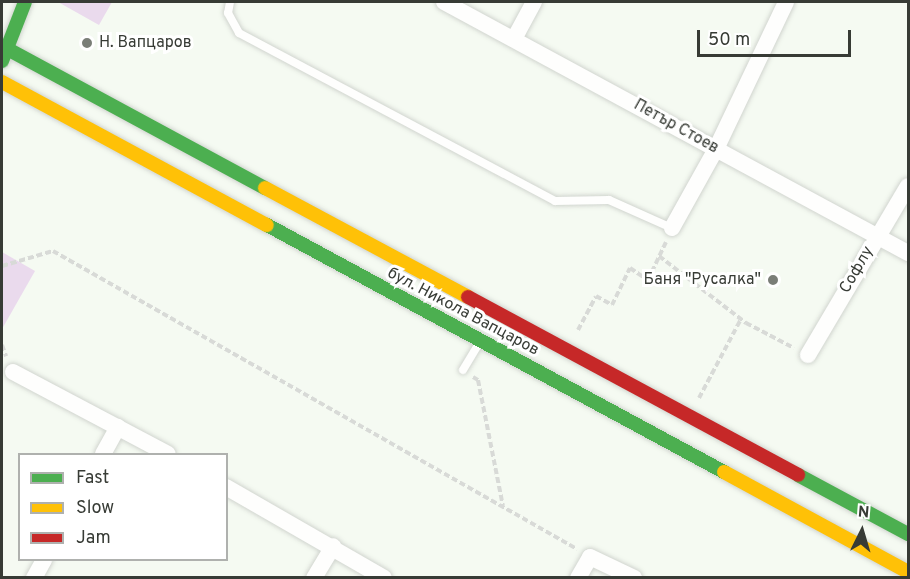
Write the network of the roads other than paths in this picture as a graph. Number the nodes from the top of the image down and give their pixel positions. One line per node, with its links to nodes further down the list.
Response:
1 (25, 2): 7 (street)
2 (230, 2): 11 (lane)
3 (444, 2): 6 (street, Петър Стоев)
4 (534, 2): 6 (street)
5 (786, 2): 9 (street)
6 (514, 39): 9 (street, Петър Стоев)
7 (4, 52): 22 (street, бул. Никола Вапцаров)
8 (2, 82): 14 (street, бул. Никола Вапцаров)
9 (716, 149): 11 (street); 12 (street, Петър Стоев)
10 (909, 186): 12 (street, Софлу)
11 (672, 228)
12 (878, 236): 13 (street, Петър Стоев); 15 (street, Софлу)
13 (909, 253)
14 (480, 341): 16 (lane); 25 (street, бул. Никола Вапцаров)
15 (808, 356)
16 (463, 370)
17 (13, 372): 18 (street)
18 (118, 427): 19 (street); 20 (street)
19 (104, 453)
20 (166, 453)
21 (228, 488): 23 (street)
22 (909, 534)
23 (333, 546): 27 (street); 28 (street)
24 (43, 561): 26 (street)
25 (909, 572)
26 (34, 578)
27 (315, 578)
28 (384, 578)
29 (578, 578): 30 (street)
30 (634, 578)

